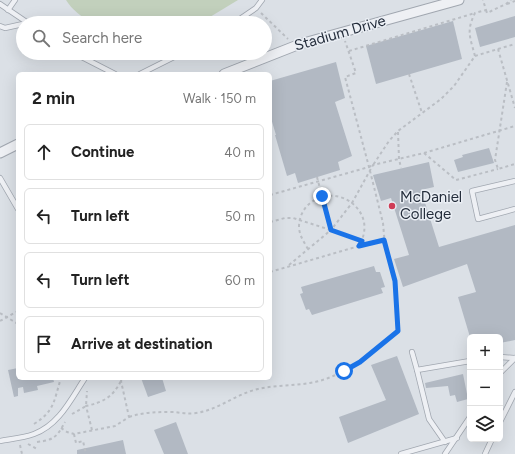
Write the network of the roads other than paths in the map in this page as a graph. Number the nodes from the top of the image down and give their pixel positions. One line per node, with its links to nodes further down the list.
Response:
1 (16, 0): 5 (lane)
2 (262, 0): 7 (lane)
3 (459, 0): 10 (street, Stadium Drive)
4 (0, 4): 5 (lane)
5 (8, 10): 6 (lane)
6 (16, 16)
7 (244, 16)
8 (16, 25): 9 (lane)
9 (0, 26)
10 (272, 55)
11 (88, 60): 14 (lane)
12 (168, 60): 15 (lane)
13 (259, 60): 16 (street, Stadium Drive)
14 (111, 72)
15 (144, 72)
16 (229, 72)
17 (16, 145): 18 (street)
18 (0, 153)
19 (0, 178): 21 (lane)
20 (515, 181): 22 (lane)
21 (16, 206)
22 (515, 209)
23 (412, 352): 27 (lane)
24 (503, 357): 25 (lane)
25 (515, 358): 28 (lane)
26 (467, 362): 27 (lane)
27 (418, 370): 35 (lane)
28 (503, 370)
29 (84, 380): 34 (lane)
30 (515, 392): 31 (lane)
31 (503, 416)
32 (467, 422): 33 (lane)
33 (456, 438): 35 (lane); 38 (lane)
34 (0, 441)
35 (445, 442): 37 (lane)
36 (491, 442): 39 (lane)
37 (401, 454)
38 (445, 454)
39 (485, 454)

